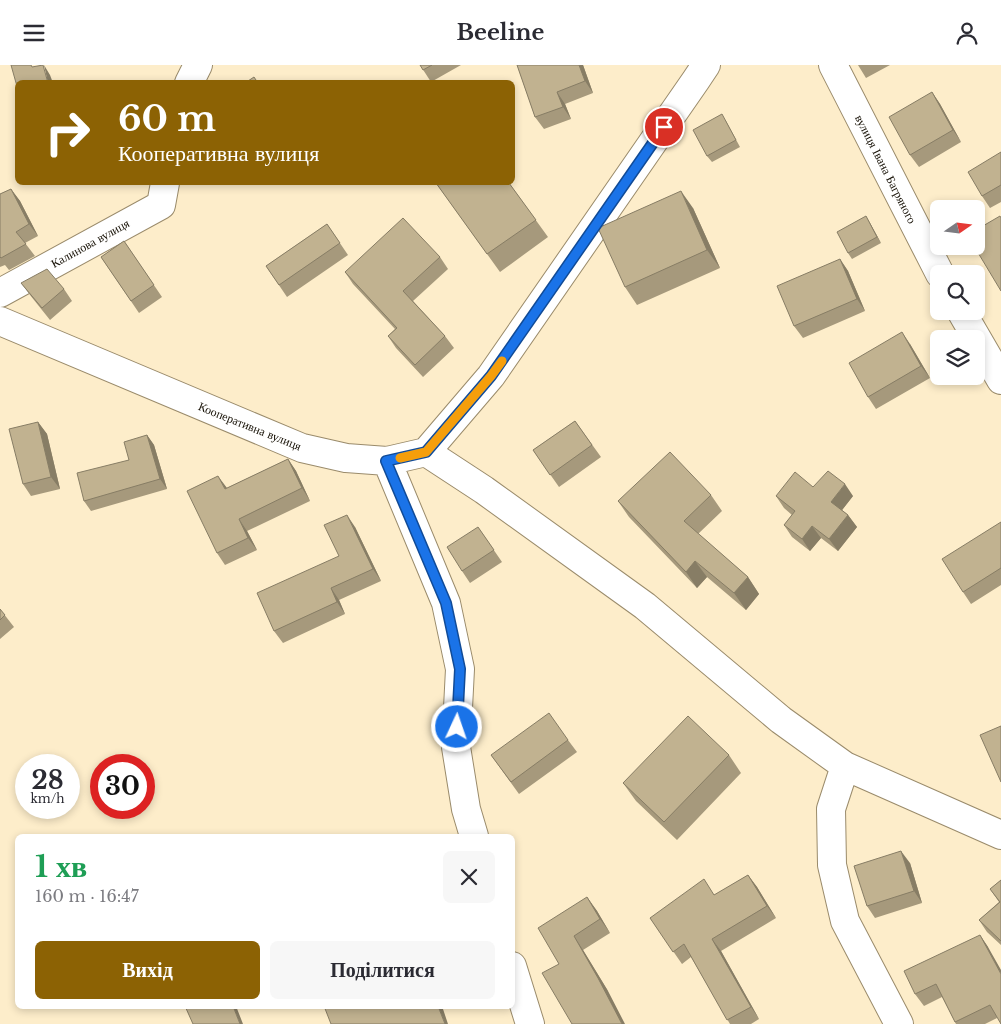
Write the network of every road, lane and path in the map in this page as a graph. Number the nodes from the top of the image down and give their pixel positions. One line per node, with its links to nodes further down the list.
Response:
1 (198, 65): 4 (street)
2 (706, 65): 11 (street)
3 (832, 65): 6 (street, вулиця Івана Багряного)
4 (190, 80)
5 (165, 185): 7 (street, Калинова вулиця)
6 (935, 265)
7 (0, 293)
8 (966, 320): 10 (street)
9 (0, 321): 12 (street, Кооперативна вулиця)
10 (1001, 380)
11 (426, 452): 12 (street, Кооперативна вулиця); 13 (street)
12 (386, 461): 14 (street)
13 (845, 766): 15 (street); 18 (street)
14 (473, 834)
15 (1001, 835)
16 (515, 976): 17 (street)
17 (530, 1024)
18 (899, 1024)

